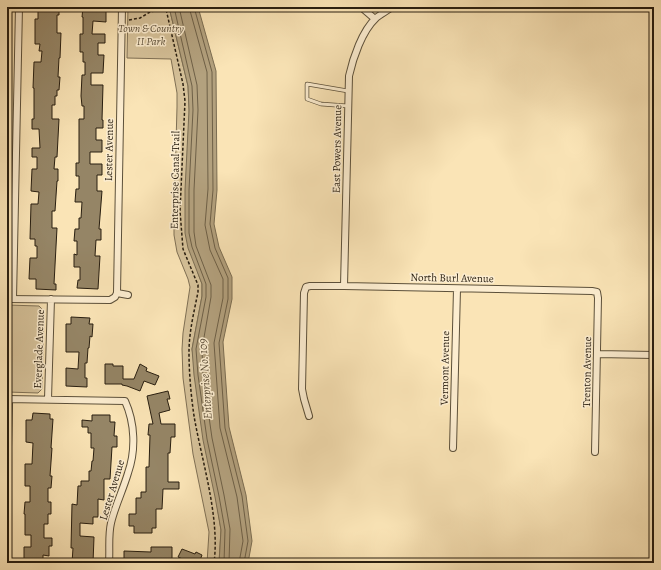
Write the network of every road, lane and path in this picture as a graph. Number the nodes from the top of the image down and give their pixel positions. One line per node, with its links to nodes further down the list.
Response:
1 (19, 7): 15 (street)
2 (122, 7): 7 (street, Lester Avenue)
3 (361, 7): 6 (street)
4 (392, 7): 6 (street)
5 (165, 8): 7 (path, Enterprise Canal Trail); 26 (path, Enterprise Canal Trail)
6 (375, 19): 8 (street, East Powers Avenue)
7 (121, 20): 13 (street, Lester Avenue)
8 (348, 91): 9 (street, East Powers Avenue); 9 (lane)
9 (348, 106): 10 (street, East Powers Avenue)
10 (344, 286): 11 (street, North Burl Avenue); 21 (street, North Burl Avenue)
11 (457, 289): 12 (street, North Burl Avenue); 22 (street, Vermont Avenue)
12 (597, 292): 17 (street, Trenton Avenue)
13 (117, 293): 14 (street); 16 (street)
14 (128, 295)
15 (10, 299): 16 (street)
16 (51, 299): 20 (street, Everglade Avenue)
17 (597, 354): 18 (street); 23 (street, Trenton Avenue)
18 (654, 355)
19 (8, 399): 20 (street); 24 (street)
20 (48, 399): 25 (street, Lester Avenue)
21 (309, 416)
22 (453, 448)
23 (595, 452)
24 (7, 495)
25 (109, 563)
26 (214, 563)

